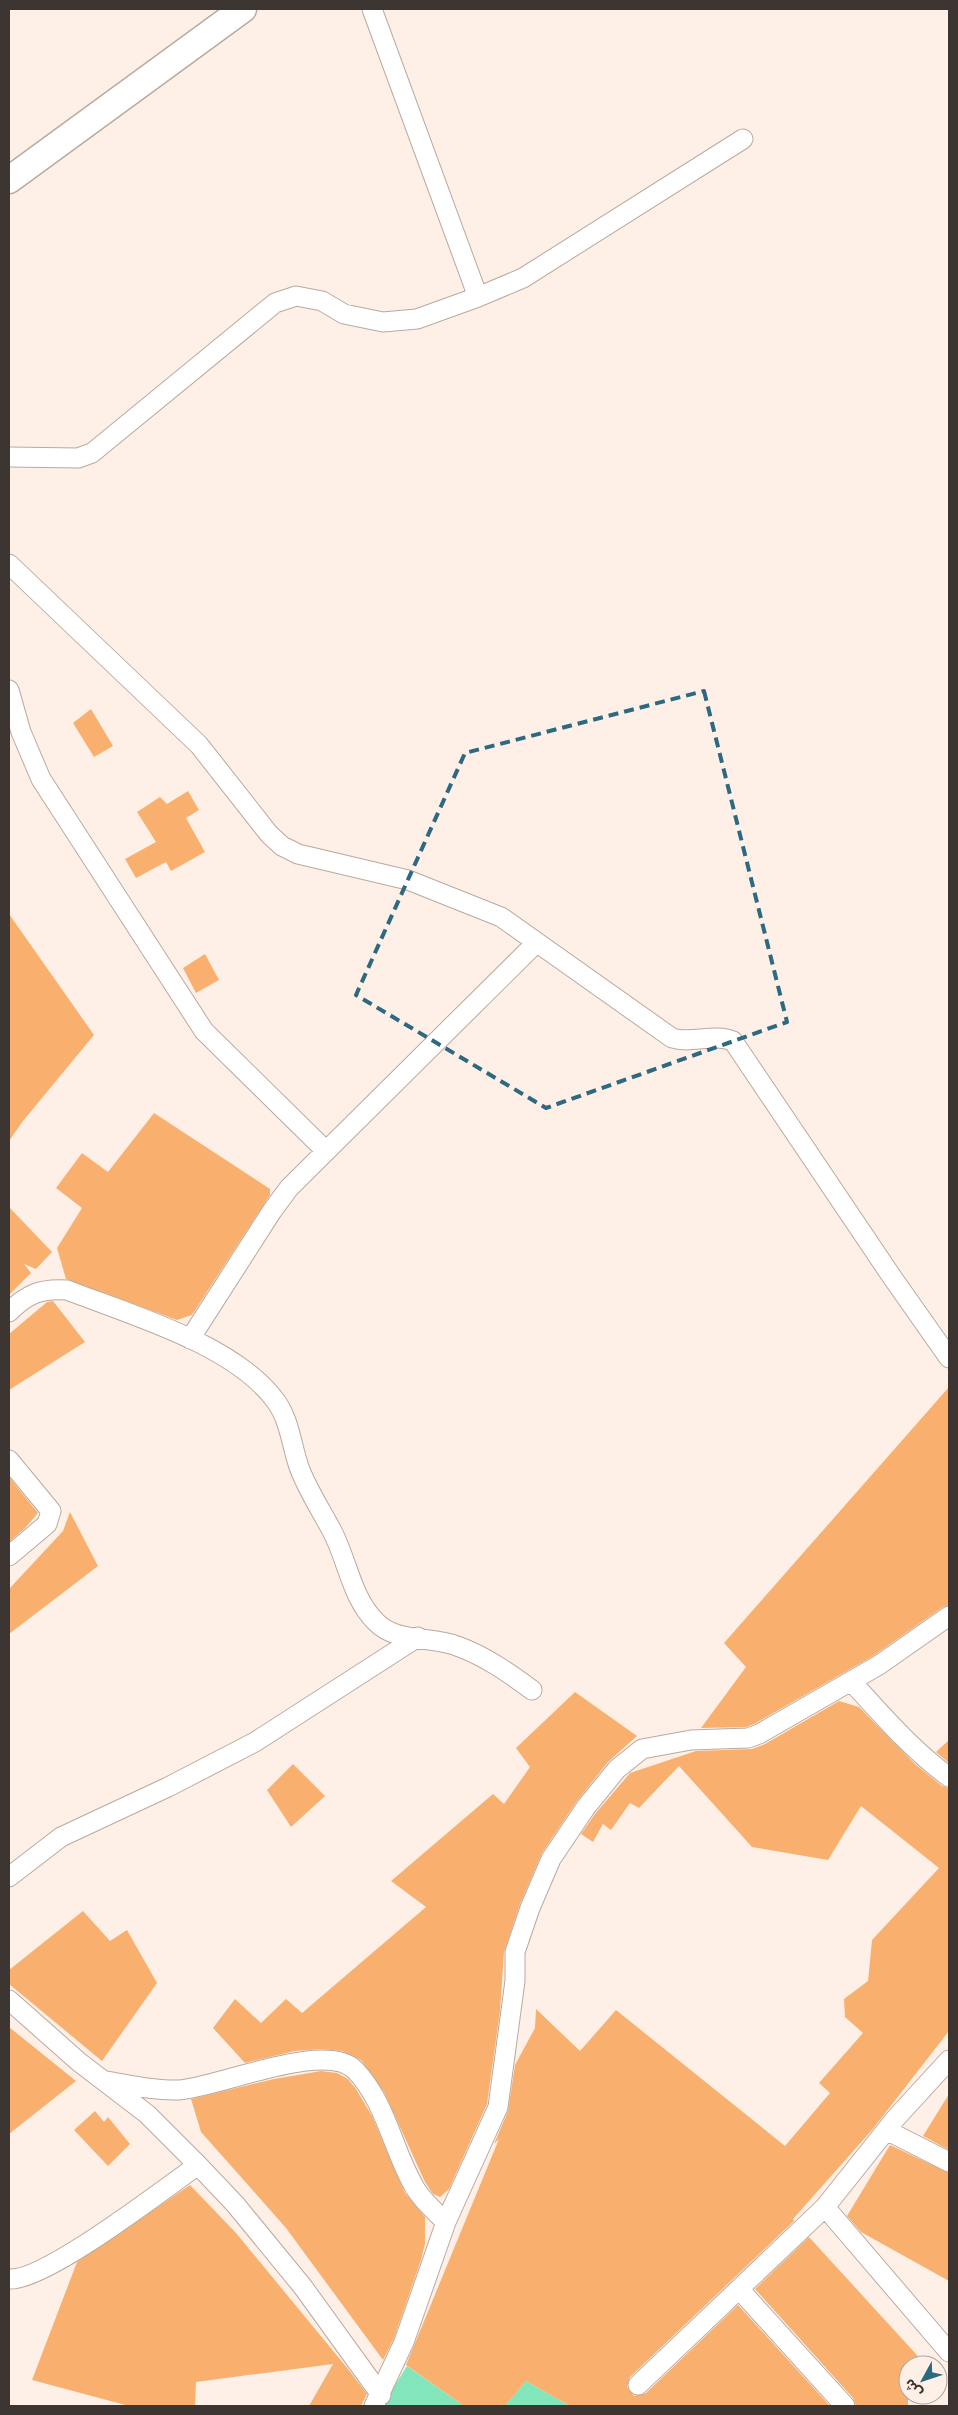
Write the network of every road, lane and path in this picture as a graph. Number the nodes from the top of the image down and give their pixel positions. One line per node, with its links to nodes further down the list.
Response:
1 (243, 9): 4 (street)
2 (372, 9): 5 (street)
3 (743, 139): 5 (street)
4 (9, 180)
5 (478, 296): 6 (street)
6 (9, 457)
7 (9, 564): 9 (street)
8 (9, 690): 10 (street)
9 (536, 943): 10 (street); 13 (street)
10 (326, 1151): 12 (street)
11 (9, 1312): 12 (street)
12 (190, 1339): 17 (street)
13 (949, 1358)
14 (9, 1460): 15 (street)
15 (9, 1556)
16 (949, 1616): 18 (street)
17 (418, 1637): 19 (street); 21 (street)
18 (852, 1680): 20 (street); 29 (street)
19 (532, 1690)
20 (949, 1777)
21 (9, 1877)
22 (9, 2000): 24 (street)
23 (949, 2060): 25 (street)
24 (105, 2080): 27 (street); 29 (street)
25 (886, 2130): 26 (street); 28 (street)
26 (949, 2162)
27 (198, 2165): 30 (street); 34 (street)
28 (825, 2207): 31 (street); 32 (street)
29 (446, 2222): 34 (street)
30 (9, 2279)
31 (740, 2290): 33 (street); 35 (street)
32 (949, 2352)
33 (638, 2385)
34 (378, 2400)
35 (845, 2406)

